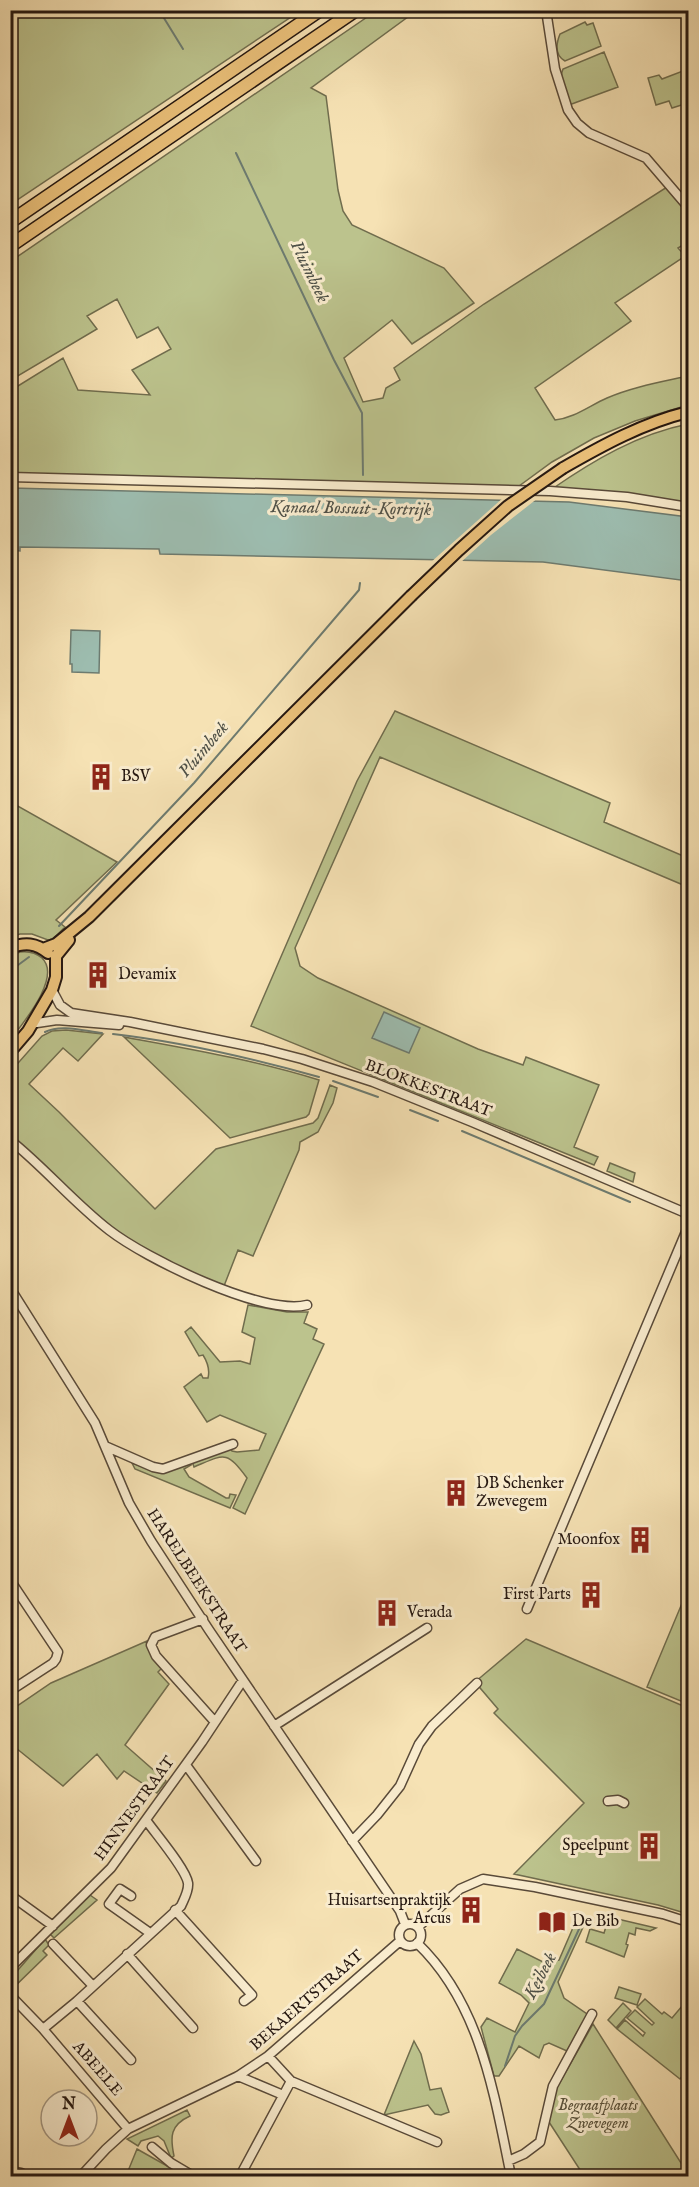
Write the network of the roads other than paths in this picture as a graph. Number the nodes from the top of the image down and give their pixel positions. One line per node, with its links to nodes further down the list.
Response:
1 (320, 10): 5 (highway)
2 (356, 10): 6 (highway)
3 (546, 10): 4 (street)
4 (688, 207)
5 (10, 222)
6 (10, 246)
7 (688, 412): 10 (main road, bridge)
8 (10, 477): 9 (street)
9 (688, 507)
10 (89, 917): 12 (main road); 13 (main road)
11 (10, 948): 12 (main road)
12 (43, 949): 13 (main road)
13 (55, 963): 14 (main road)
14 (52, 990): 15 (main road); 16 (street, BLOKKESTRAAT)
15 (34, 1022): 16 (street, BLOKKESTRAAT); 17 (main road)
16 (146, 1026): 19 (street, BLOKKESTRAAT)
17 (10, 1052)
18 (10, 1140): 22 (street)
19 (688, 1214)
20 (688, 1227): 26 (street)
21 (10, 1288): 24 (street, HARELBEEKSTRAAT)
22 (307, 1305)
23 (233, 1444): 24 (street)
24 (105, 1446): 27 (street, HARELBEEKSTRAAT)
25 (10, 1580): 31 (street)
26 (527, 1609)
27 (202, 1619): 29 (street, HARELBEEKSTRAAT); 32 (street)
28 (427, 1628): 33 (street)
29 (243, 1680): 32 (street, HINNESTRAAT); 33 (street, HARELBEEKSTRAAT)
30 (477, 1683): 38 (street)
31 (10, 1691)
32 (215, 1722): 34 (street, HINNESTRAAT)
33 (274, 1726): 38 (street, HARELBEEKSTRAAT)
34 (186, 1765): 37 (street, HINNESTRAAT); 39 (street)
35 (608, 1801): 36 (street)
36 (624, 1803)
37 (146, 1820): 42 (street); 45 (street, HINNESTRAAT)
38 (352, 1840): 44 (street, HARELBEEKSTRAAT)
39 (256, 1861)
40 (10, 1895): 45 (street)
41 (131, 1896): 47 (street)
42 (176, 1910): 47 (street); 56 (street)
43 (688, 1922): 46 (street)
44 (405, 1924): 46 (street); 48 (street)
45 (53, 1926): 52 (street, HINNESTRAAT)
46 (418, 1927): 49 (street)
47 (150, 1933): 51 (street)
48 (400, 1941): 49 (street); 60 (street, BEKAERTSTRAAT)
49 (417, 1943): 68 (street)
50 (53, 1944): 53 (street)
51 (127, 1954): 53 (street); 58 (street)
52 (10, 1968)
53 (93, 1986): 55 (street)
54 (12, 1997): 59 (street, ABEELE)
55 (77, 2001): 59 (street); 61 (street, ABEELE)
56 (244, 2001)
57 (592, 2014): 68 (street)
58 (193, 2028)
59 (43, 2029): 65 (street, ABEELE)
60 (268, 2056): 62 (street, BEKAERTSTRAAT); 63 (street)
61 (131, 2060)
62 (238, 2076): 64 (street); 65 (street, BEKAERTSTRAAT)
63 (291, 2081): 64 (street); 66 (street)
64 (283, 2095): 73 (street)
65 (128, 2129): 71 (street, BEKAERTSTRAAT)
66 (437, 2142)
67 (152, 2146): 72 (street)
68 (508, 2161): 74 (street)
69 (10, 2170): 70 (street)
70 (27, 2176)
71 (81, 2176)
72 (193, 2176)
73 (240, 2176)
74 (511, 2176)

